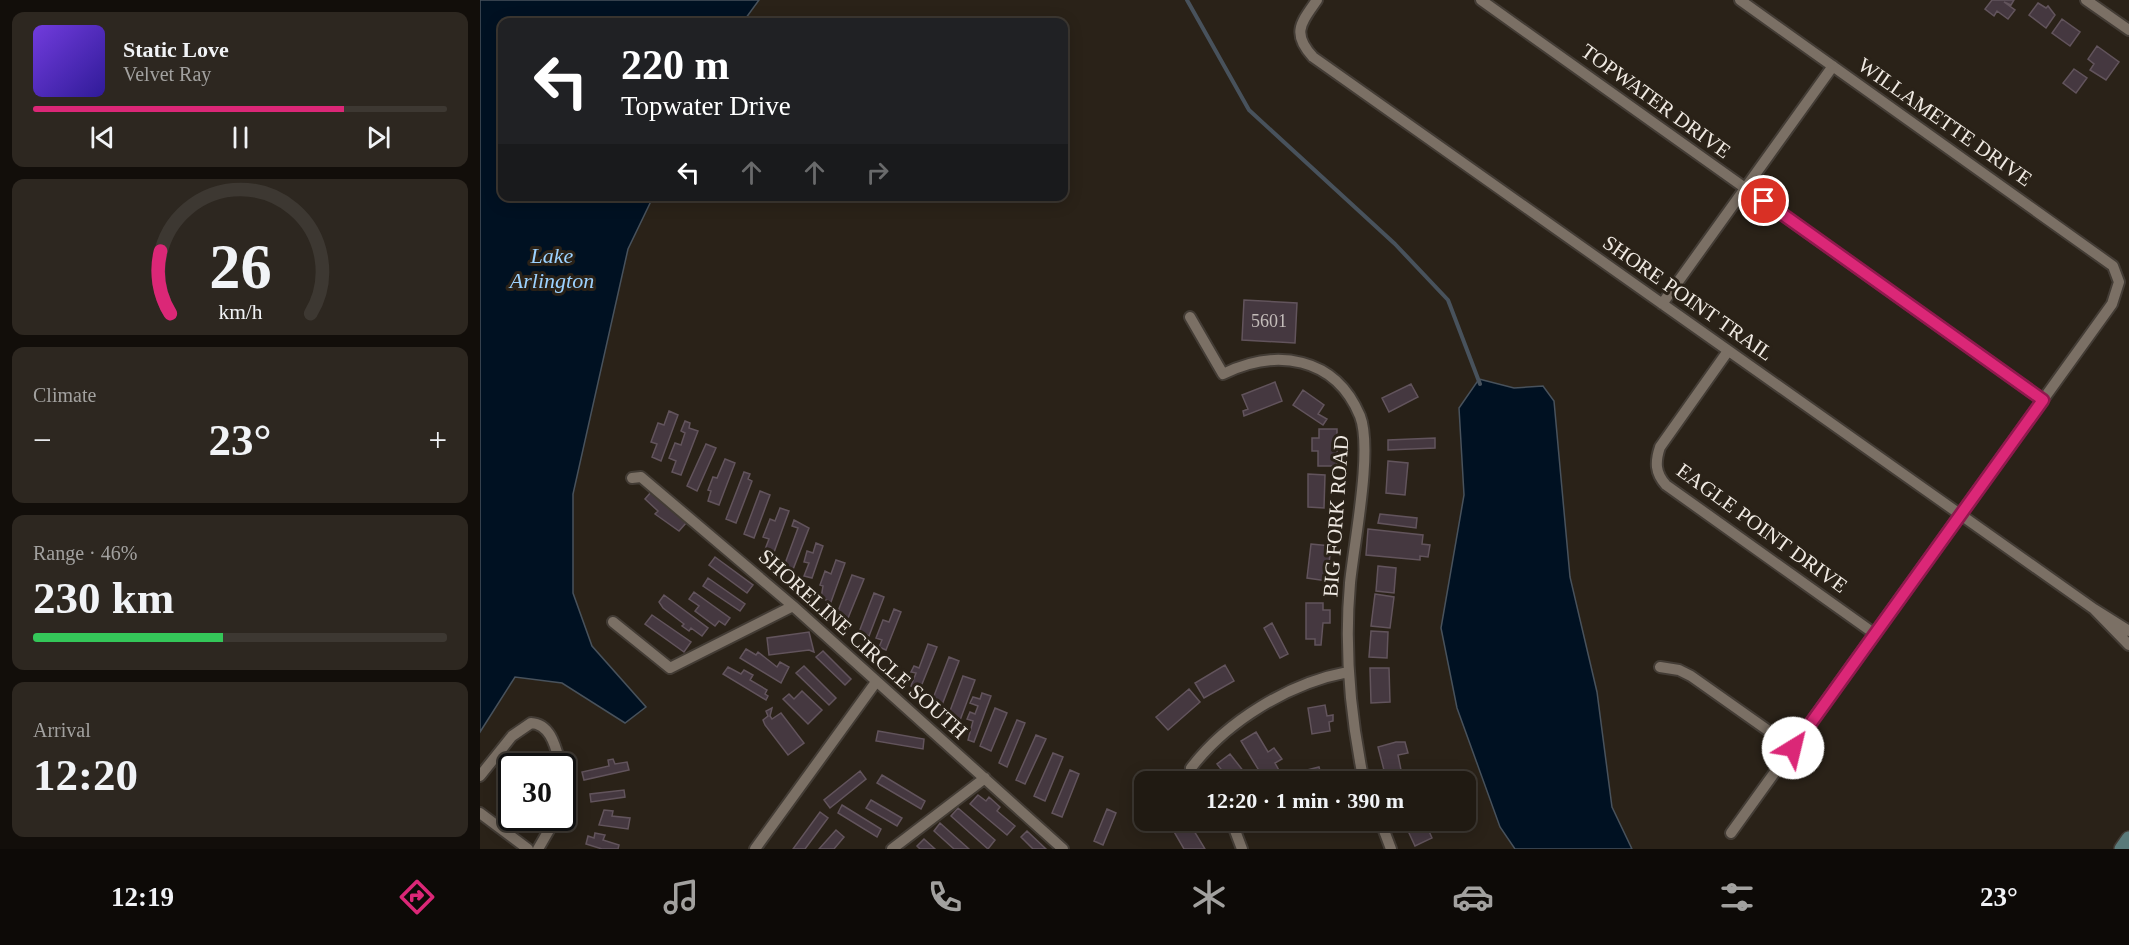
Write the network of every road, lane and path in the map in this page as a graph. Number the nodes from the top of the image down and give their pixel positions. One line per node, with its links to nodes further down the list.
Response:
1 (1317, 0): 8 (street, SHORE POINT TRAIL)
2 (1481, 0): 7 (street, TOPWATER DRIVE)
3 (1740, 0): 6 (street, WILLAMETTE DRIVE)
4 (2086, 0): 5 (street)
5 (2129, 30)
6 (1833, 66): 7 (street); 11 (street, WILLAMETTE DRIVE)
7 (1745, 188): 8 (street); 11 (street, TOPWATER DRIVE)
8 (1662, 304): 10 (street, SHORE POINT TRAIL)
9 (1190, 317): 21 (street, BIG FORK ROAD)
10 (1728, 351): 13 (street, SHORE POINT TRAIL); 18 (street, EAGLE POINT DRIVE)
11 (2043, 400): 13 (street)
12 (632, 478): 14 (street, SHORELINE CIRCLE SOUTH)
13 (1960, 515): 15 (street, SHORE POINT TRAIL); 18 (street)
14 (794, 606): 16 (street); 22 (street, SHORELINE CIRCLE SOUTH)
15 (2094, 609): 17 (street, SHORE POINT TRAIL); 19 (street, SHORE POINT TRAIL)
16 (613, 622)
17 (2129, 630)
18 (1875, 634): 23 (street)
19 (2129, 645)
20 (1660, 667): 23 (street)
21 (1348, 672): 27 (street); 28 (street, BIG FORK ROAD)
22 (876, 682): 30 (street, SHORELINE CIRCLE SOUTH); 39 (street)
23 (1793, 748): 35 (street)
24 (498, 753): 25 (street)
25 (556, 753)
26 (498, 754): 29 (street)
27 (1193, 771)
28 (1362, 771)
29 (480, 776)
30 (985, 778): 40 (street); 41 (street, SHORELINE CIRCLE SOUTH)
31 (480, 813): 37 (street)
32 (548, 831): 38 (street)
33 (1235, 831): 42 (street)
34 (1384, 831): 43 (street)
35 (1731, 833)
36 (2129, 839): 44 (main road)
37 (528, 849)
38 (538, 849)
39 (755, 849)
40 (892, 849)
41 (1063, 849)
42 (1242, 849)
43 (1391, 849)
44 (2122, 849)

